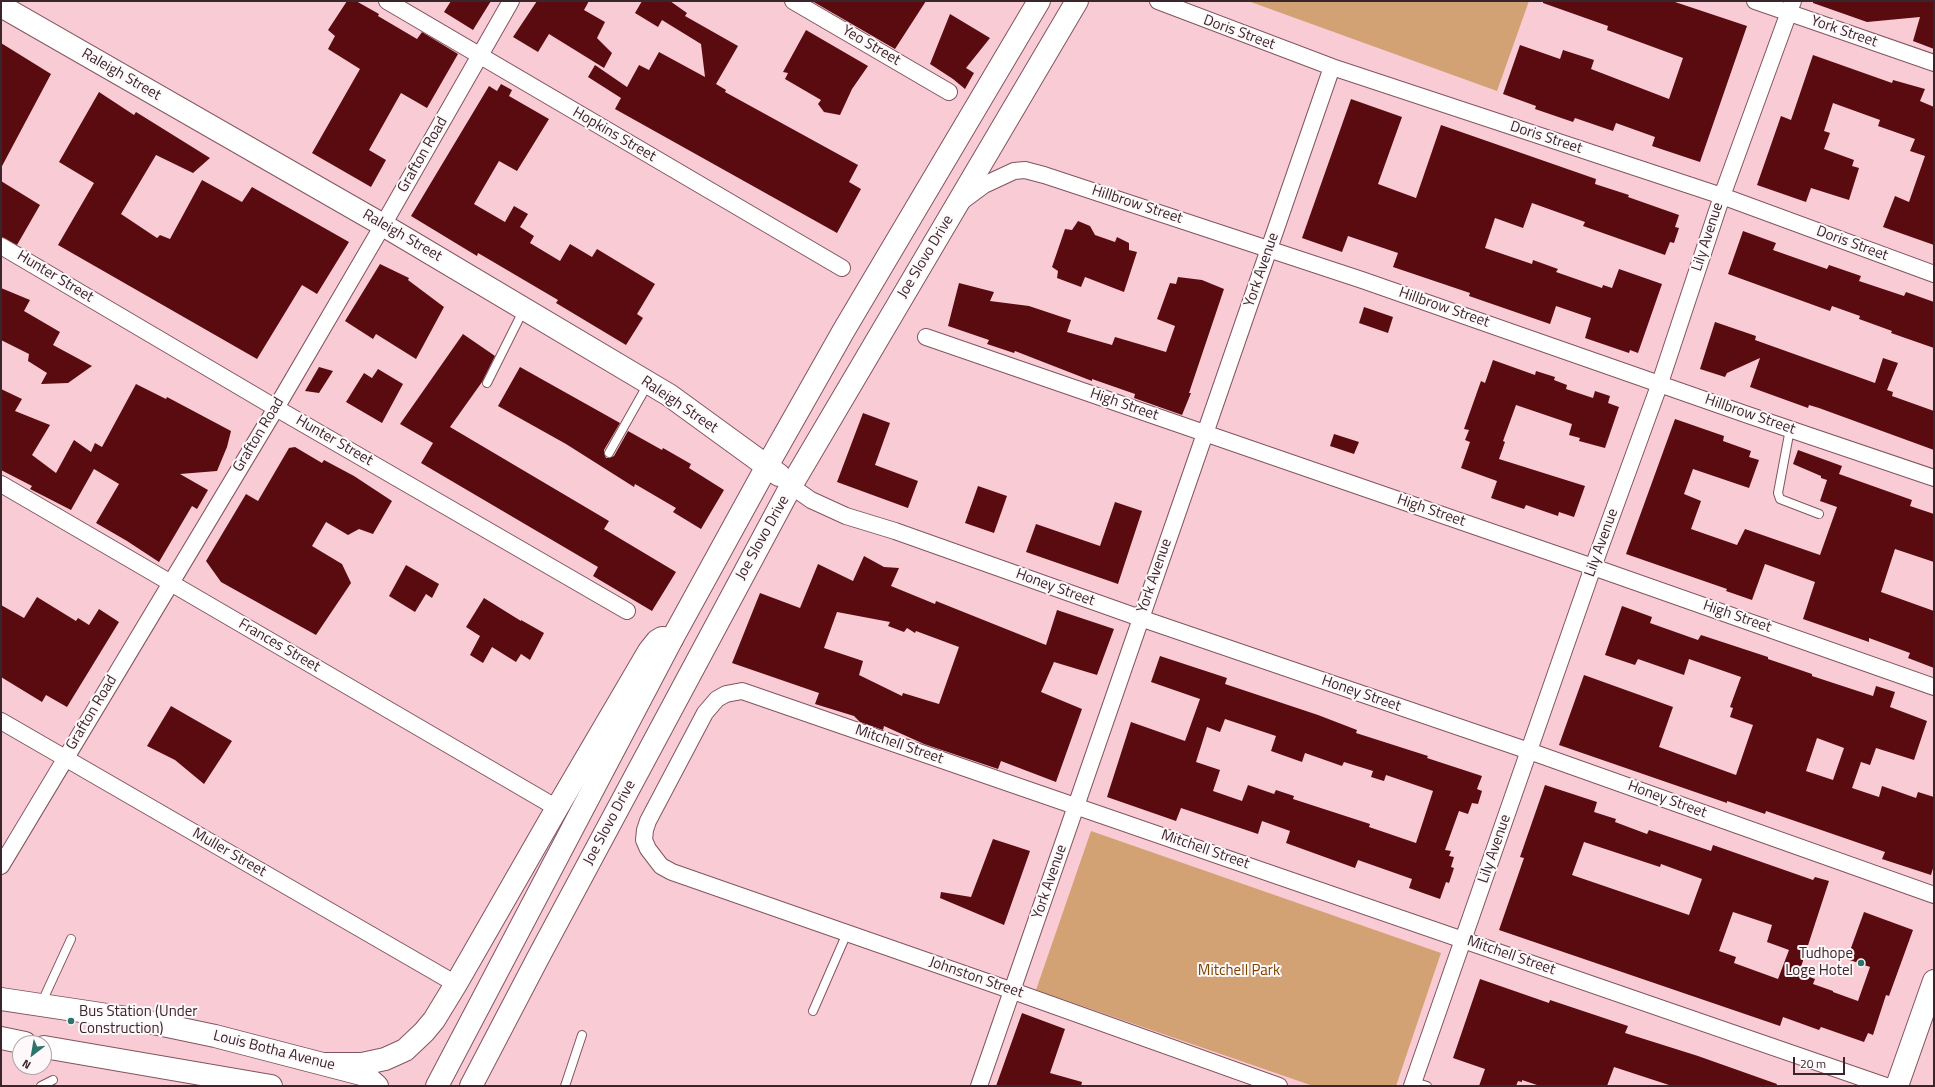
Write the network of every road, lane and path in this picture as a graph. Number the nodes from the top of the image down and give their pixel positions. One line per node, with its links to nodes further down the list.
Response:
1 (387, 1): 10 (street, Hopkins Street)
2 (511, 1): 10 (street, Grafton Road)
3 (793, 1): 13 (street, Yeo Street)
4 (1039, 1): 30 (main road, Joe Slovo Drive)
5 (1077, 1): 15 (main road, Joe Slovo Drive)
6 (1158, 1): 12 (street, Doris Street)
7 (1754, 1): 9 (street, York Street)
8 (1, 6): 16 (main road, Raleigh Street)
9 (1791, 7): 11 (street, York Street); 14 (street, Lily Avenue)
10 (479, 56): 16 (street, Grafton Road); 19 (street, Hopkins Street)
11 (1934, 63)
12 (1332, 66): 14 (street, Doris Street); 18 (street, York Avenue)
13 (949, 92)
14 (1722, 196): 20 (street, Doris Street); 25 (street, Lily Avenue)
15 (957, 205): 18 (street, Hillbrow Street); 33 (main road, Joe Slovo Drive)
16 (383, 225): 21 (main road, Raleigh Street); 26 (street, Grafton Road)
17 (1, 246): 26 (street, Hunter Street)
18 (1270, 249): 25 (street, Hillbrow Street); 28 (street, York Avenue)
19 (842, 268)
20 (1934, 274)
21 (524, 309): 23 (lane); 24 (main road, Raleigh Street)
22 (926, 338): 28 (street, High Street)
23 (487, 383)
24 (648, 383): 29 (lane); 30 (main road, Raleigh Street)
25 (1660, 383): 27 (street, Hillbrow Street); 35 (street, Lily Avenue)
26 (276, 408): 36 (street, Grafton Road); 37 (street, Hunter Street)
27 (1790, 429): 31 (street, Hillbrow Street); 34 (lane)
28 (1206, 433): 35 (street, High Street); 38 (street, York Avenue)
29 (609, 453)
30 (767, 466): 33 (main road, Raleigh Street); 39 (main road, Joe Slovo Drive)
31 (1934, 478)
32 (1, 484): 36 (street, Frances Street)
33 (791, 486): 38 (street, Honey Street); 71 (main road, Joe Slovo Drive)
34 (1819, 514)
35 (1593, 567): 40 (street, High Street); 42 (street, Lily Avenue)
36 (171, 584): 43 (street, Grafton Road); 45 (street, Frances Street)
37 (627, 611)
38 (1140, 618): 42 (street, Honey Street); 44 (street, York Avenue)
39 (672, 639): 45 (main road); 70 (main road, Joe Slovo Drive)
40 (1934, 687)
41 (1, 722): 43 (street, Muller Street)
42 (1529, 751): 48 (street, Honey Street); 51 (street, Lily Avenue)
43 (64, 759): 46 (street, Grafton Road); 53 (street, Muller Street)
44 (1076, 805): 47 (street, Mitchell Street); 51 (street, Mitchell Street); 54 (street, York Avenue)
45 (556, 808): 53 (main road)
46 (1, 866)
47 (672, 872): 49 (street, Johnston Street)
48 (1934, 895)
49 (847, 933): 54 (street, Johnston Street); 57 (lane)
50 (71, 939): 56 (lane)
51 (1463, 940): 65 (street, Lily Avenue); 75 (street, Mitchell Street)
52 (1934, 980): 76 (main road)
53 (456, 984): 63 (main road)
54 (1013, 990): 73 (street, York Avenue); 74 (street, Johnston Street)
55 (1, 999): 56 (main road, Louis Botha Avenue)
56 (41, 1005): 63 (main road, Louis Botha Avenue)
57 (813, 1011)
58 (582, 1035): 72 (lane)
59 (1, 1038): 60 (main road)
60 (12, 1040)
61 (52, 1048): 62 (main road)
62 (71, 1052): 67 (main road); 68 (main road)
63 (325, 1064): 69 (main road, Louis Botha Avenue)
64 (53, 1080): 66 (lane)
65 (1418, 1085)
66 (41, 1086)
67 (199, 1086)
68 (270, 1086)
69 (377, 1086)
70 (437, 1086)
71 (471, 1086)
72 (565, 1086)
73 (979, 1086)
74 (1279, 1086)
75 (1886, 1086)
76 (1897, 1086)

